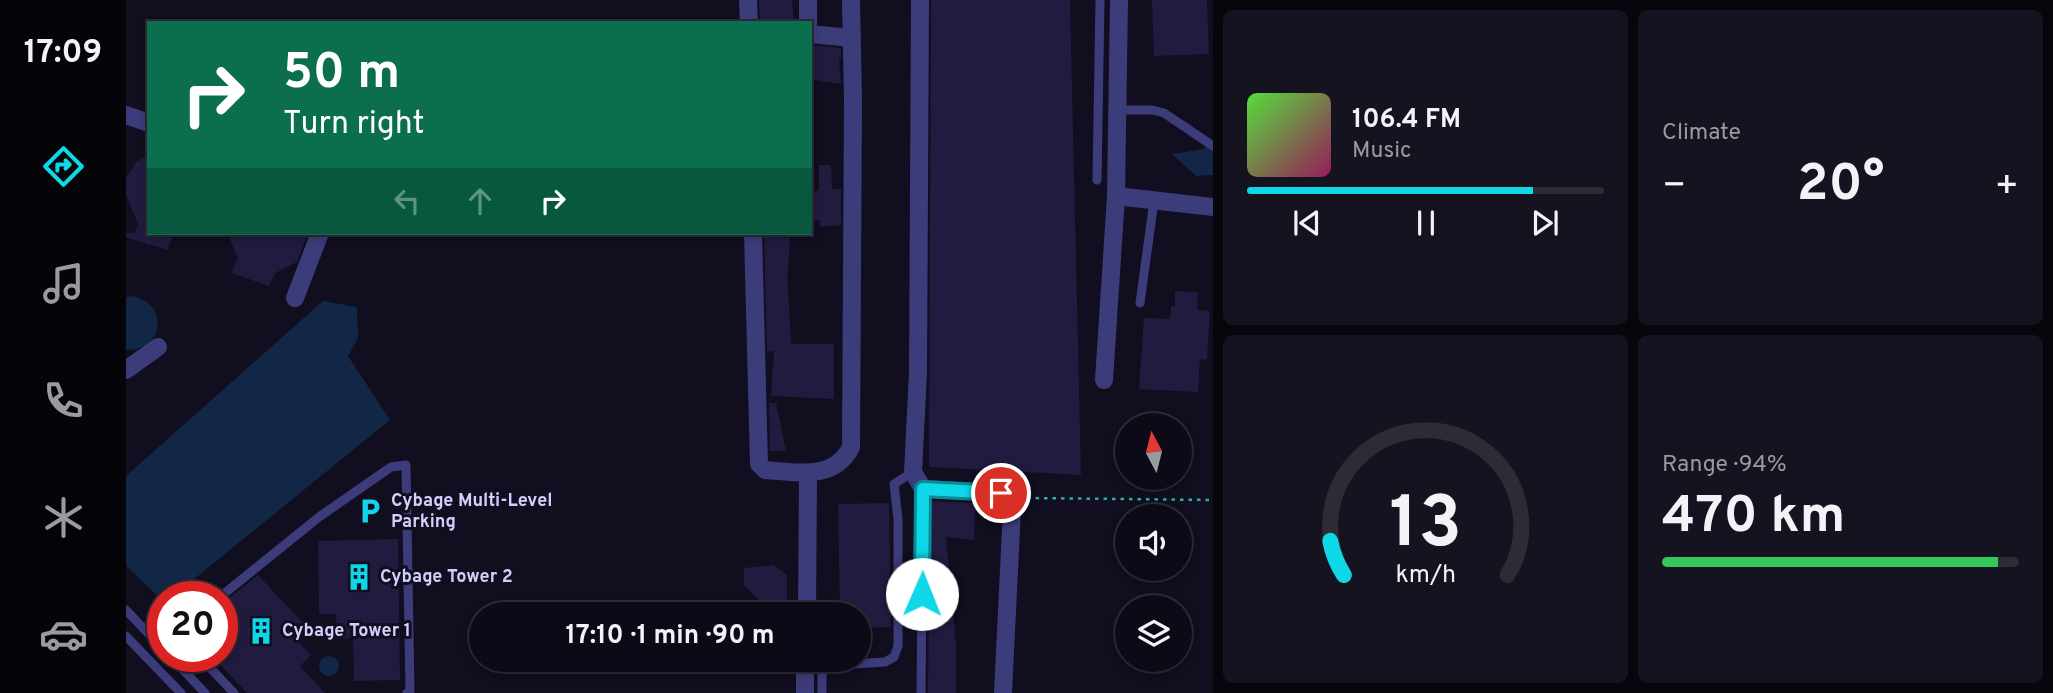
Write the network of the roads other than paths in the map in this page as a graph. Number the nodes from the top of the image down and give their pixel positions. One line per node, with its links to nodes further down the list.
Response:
1 (748, 0): 7 (street)
2 (808, 0): 8 (street)
3 (851, 0): 10 (street)
4 (920, 0): 26 (street)
5 (1100, 0): 15 (lane)
6 (1119, 0): 11 (street)
7 (749, 21)
8 (808, 21)
9 (812, 34): 10 (street)
10 (852, 38): 27 (street)
11 (1118, 110): 14 (lane); 16 (street)
12 (126, 115): 13 (street)
13 (147, 122)
14 (1213, 146)
15 (1097, 180)
16 (1116, 196): 17 (street); 25 (street)
17 (1154, 201): 18 (street); 22 (lane)
18 (1213, 207)
19 (319, 235): 21 (street)
20 (753, 235): 27 (street)
21 (295, 298)
22 (1140, 303)
23 (158, 346): 24 (street)
24 (126, 370)
25 (1104, 380)
26 (913, 472): 28 (street); 42 (lane)
27 (808, 473): 30 (street)
28 (923, 489): 43 (lane); 44 (street)
29 (238, 582): 40 (lane)
30 (807, 602)
31 (126, 610): 32 (lane)
32 (147, 632)
33 (126, 636): 37 (lane)
34 (185, 672): 38 (lane)
35 (214, 672): 39 (lane)
36 (806, 672): 41 (street)
37 (181, 693)
38 (205, 693)
39 (234, 693)
40 (407, 693)
41 (805, 693)
42 (822, 693)
43 (921, 693)
44 (1003, 693)

